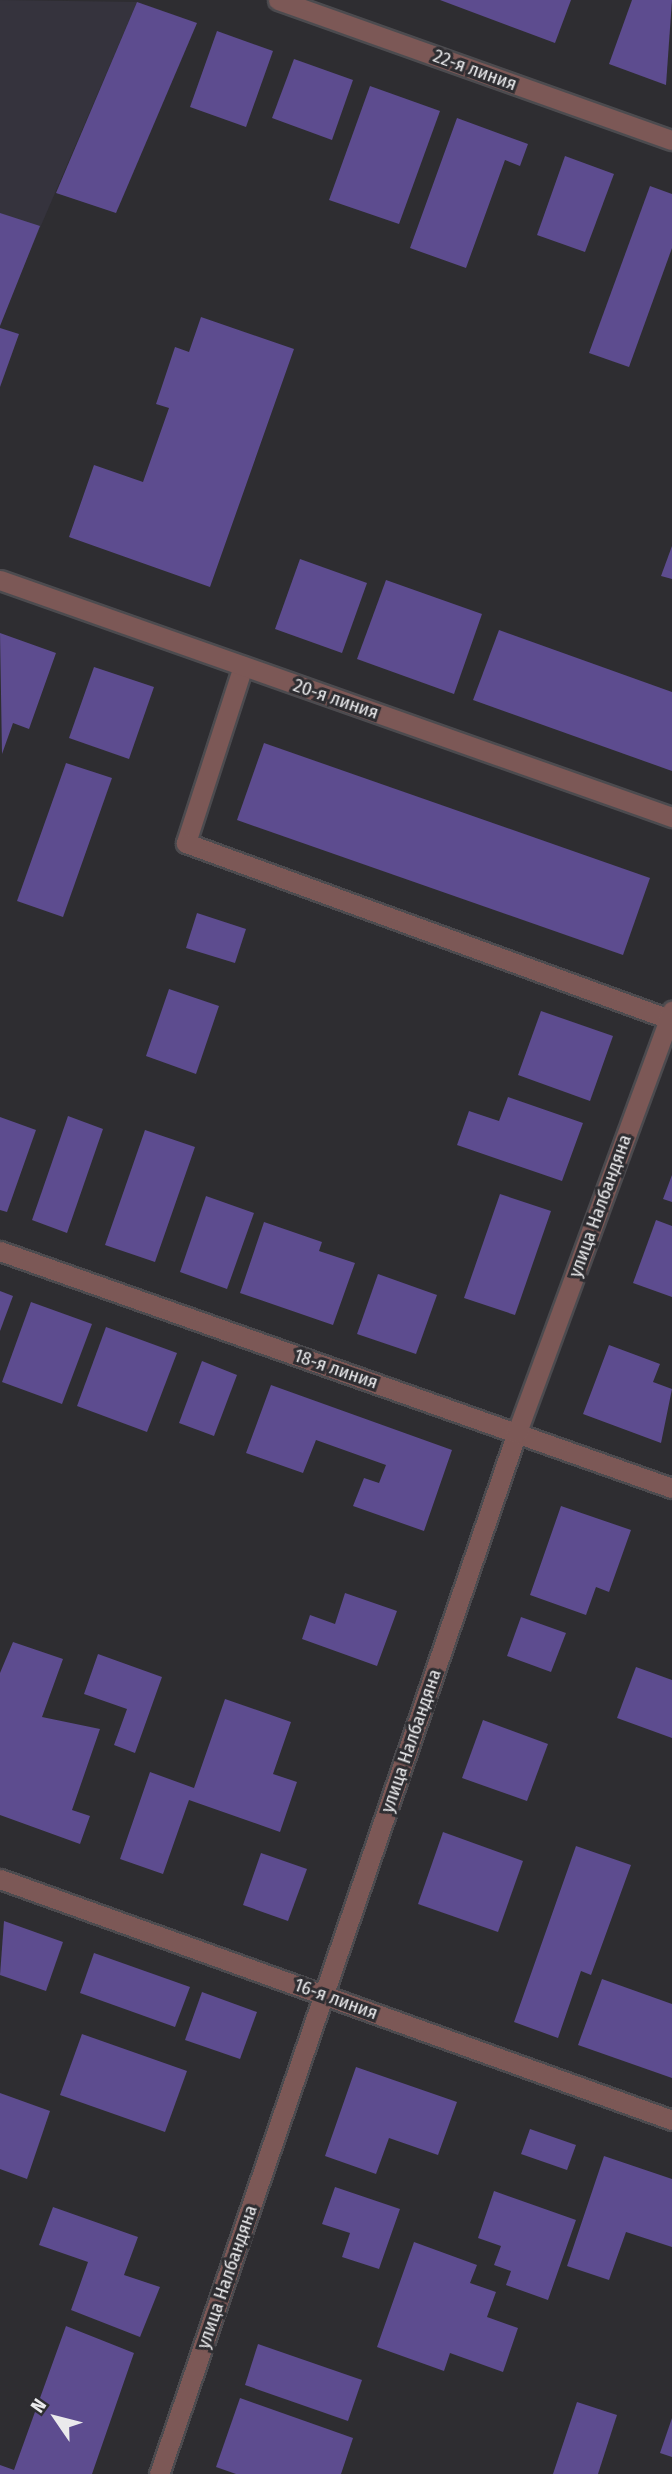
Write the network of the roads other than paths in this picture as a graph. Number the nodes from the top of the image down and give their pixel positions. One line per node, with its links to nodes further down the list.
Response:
1 (278, 0): 2 (street, 22-я линия)
2 (672, 141)
3 (0, 580): 4 (street, 20-я линия)
4 (243, 666): 5 (street, 20-я линия); 6 (street)
5 (672, 817)
6 (671, 1015): 8 (street, улица Налбандяна)
7 (0, 1251): 8 (street, 18-я линия)
8 (517, 1432): 9 (street, 18-я линия); 11 (street, улица Налбандяна)
9 (672, 1488)
10 (0, 1879): 11 (street, 16-я линия)
11 (324, 1994): 12 (street, 16-я линия); 13 (street, улица Налбандяна)
12 (672, 2120)
13 (159, 2474)

